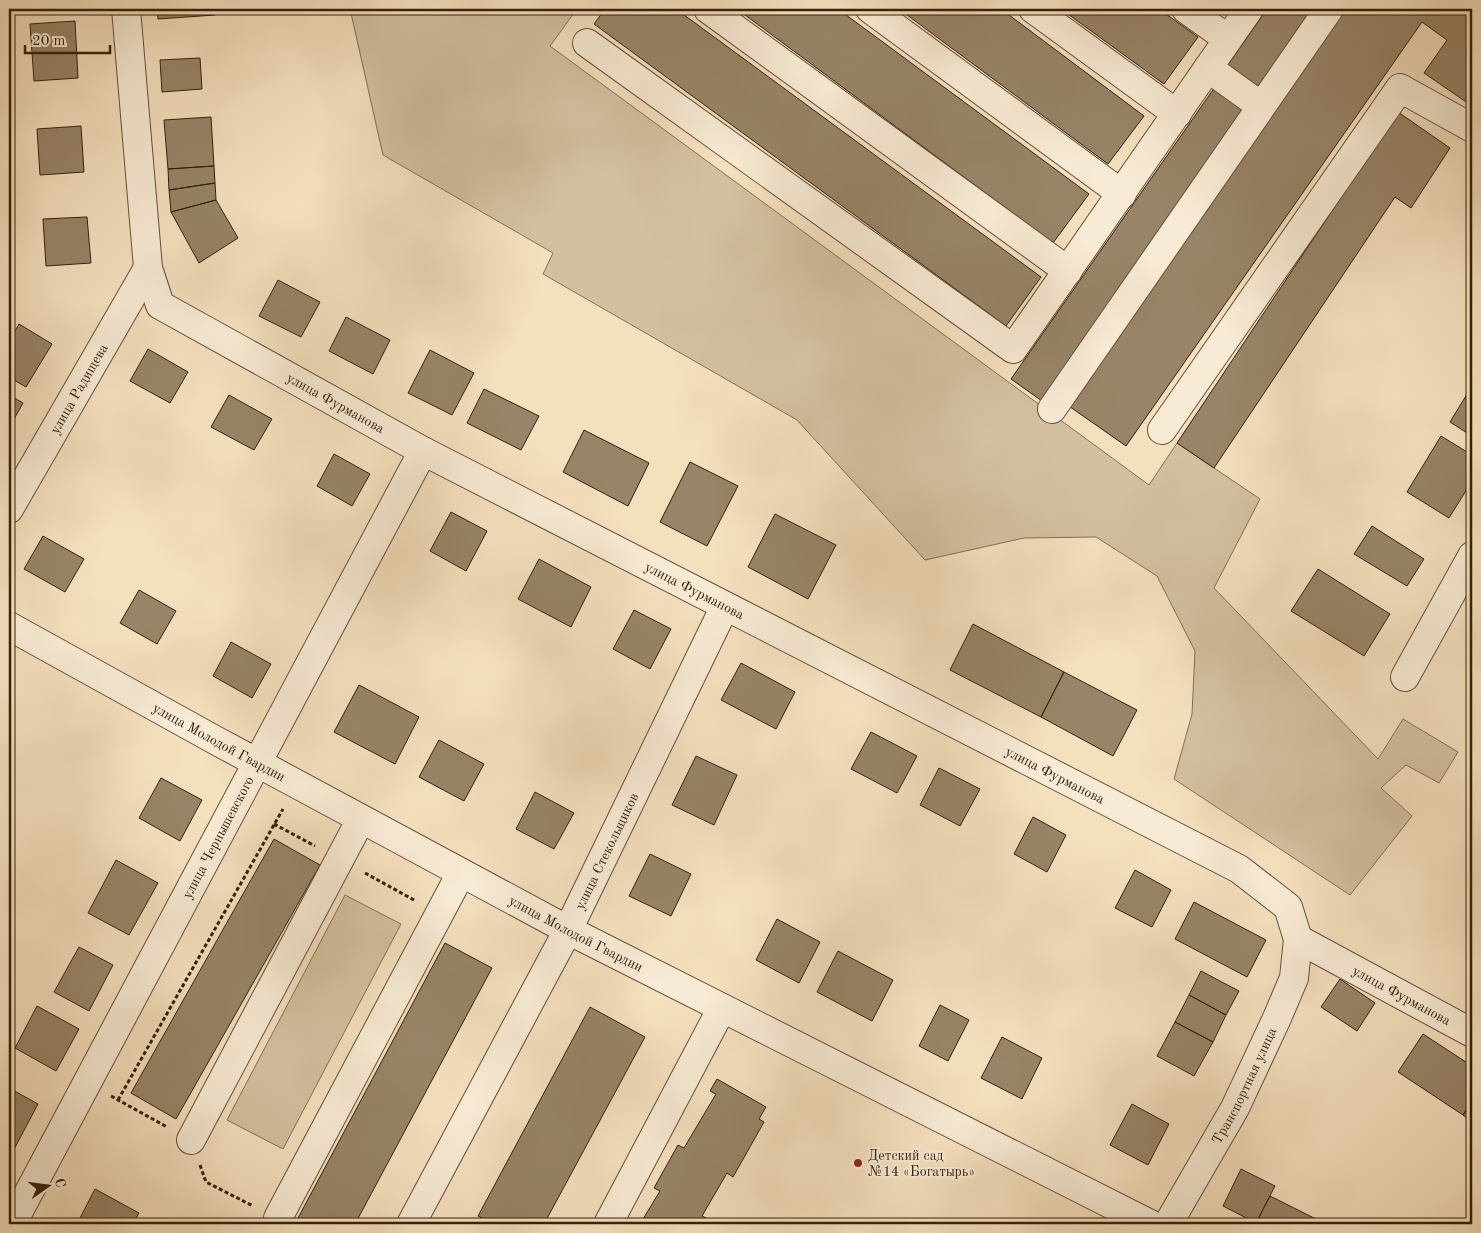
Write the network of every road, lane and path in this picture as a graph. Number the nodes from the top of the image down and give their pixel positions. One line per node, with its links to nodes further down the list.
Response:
1 (126, 9): 15 (street, улица Фурманова)
2 (708, 9): 16 (street)
3 (870, 9): 14 (street)
4 (1033, 9): 12 (street)
5 (1186, 9): 8 (street)
6 (1250, 9): 8 (street)
7 (1329, 9): 11 (street)
8 (1228, 39): 10 (street)
9 (588, 43): 16 (street)
10 (1208, 68): 11 (street); 12 (street)
11 (1261, 106): 17 (street)
12 (1177, 114): 14 (street)
13 (1472, 128): 18 (street)
14 (1122, 194): 16 (street)
15 (148, 268): 19 (street, улица Фурманова); 20 (street, улица Радищева)
16 (1068, 271)
17 (1052, 408)
18 (1162, 430)
19 (423, 451): 22 (street, улица Фурманова); 25 (street, улица Чернышевского)
20 (9, 509)
21 (1472, 556): 24 (street)
22 (724, 606): 29 (street, улица Стекольщиков); 30 (street, улица Фурманова)
23 (9, 626): 25 (street, улица Молодой Гвардии)
24 (1405, 677)
25 (258, 763): 26 (street, улица Молодой Гвардии); 36 (street, улица Чернышевского)
26 (297, 784): 27 (street, улица Молодой Гвардии); 33 (path)
27 (362, 819): 28 (street, улица Молодой Гвардии); 34 (street)
28 (461, 873): 29 (street, улица Молодой Гвардии); 35 (street)
29 (568, 930): 31 (street, улица Молодой Гвардии); 37 (street, улица Стекольщиков)
30 (1298, 939): 32 (street, улица Фурманова); 40 (street, Транспортная улица)
31 (722, 1008): 38 (street); 39 (street, улица Молодой Гвардии)
32 (1472, 1033)
33 (118, 1100)
34 (191, 1140)
35 (278, 1218)
36 (12, 1224)
37 (411, 1224)
38 (608, 1224)
39 (1150, 1224)
40 (1168, 1224)

